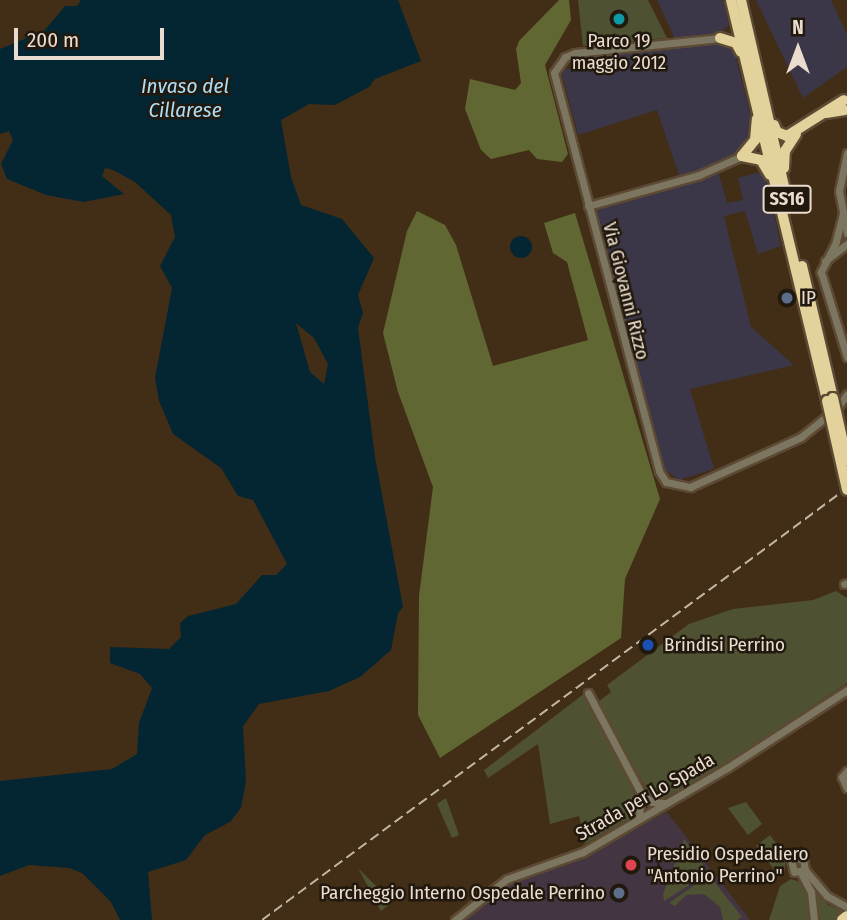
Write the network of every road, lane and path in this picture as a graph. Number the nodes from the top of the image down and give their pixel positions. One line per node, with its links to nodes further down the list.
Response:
1 (731, 0): 3 (highway); 4 (highway, SS16)
2 (741, 0): 5 (highway, SS16)
3 (720, 38): 4 (highway); 11 (street, Via Giovanni Rizzo)
4 (750, 68): 5 (highway, SS16)
5 (761, 100): 7 (highway); 9 (highway); 10 (highway, SS16)
6 (846, 105): 7 (highway)
7 (800, 130): 10 (highway)
8 (847, 153): 12 (street)
9 (742, 156): 10 (highway); 11 (street)
10 (781, 190): 21 (highway, SS16)
11 (588, 206): 20 (street, Via Giovanni Rizzo)
12 (843, 213): 13 (street); 15 (street)
13 (847, 233)
14 (847, 242): 15 (street); 16 (street)
15 (834, 247): 18 (street)
16 (834, 256): 17 (street); 18 (street)
17 (847, 257)
18 (825, 261): 19 (street)
19 (847, 357)
20 (847, 394)
21 (830, 400): 22 (highway, SS16, bridge); 23 (highway, SS16, bridge)
22 (847, 460)
23 (847, 490)
24 (847, 690): 29 (street, Strada per Lo Spada)
25 (588, 693): 28 (street)
26 (847, 771): 27 (street)
27 (847, 788)
28 (643, 799): 29 (street); 30 (street); 31 (street)
29 (667, 803): 30 (street, Strada per Lo Spada)
30 (650, 813): 31 (street, Strada per Lo Spada)
31 (639, 819): 34 (street, Strada per Lo Spada)
32 (847, 907): 35 (street)
33 (847, 916): 36 (highway)
34 (455, 920)
35 (814, 920)
36 (842, 920)

